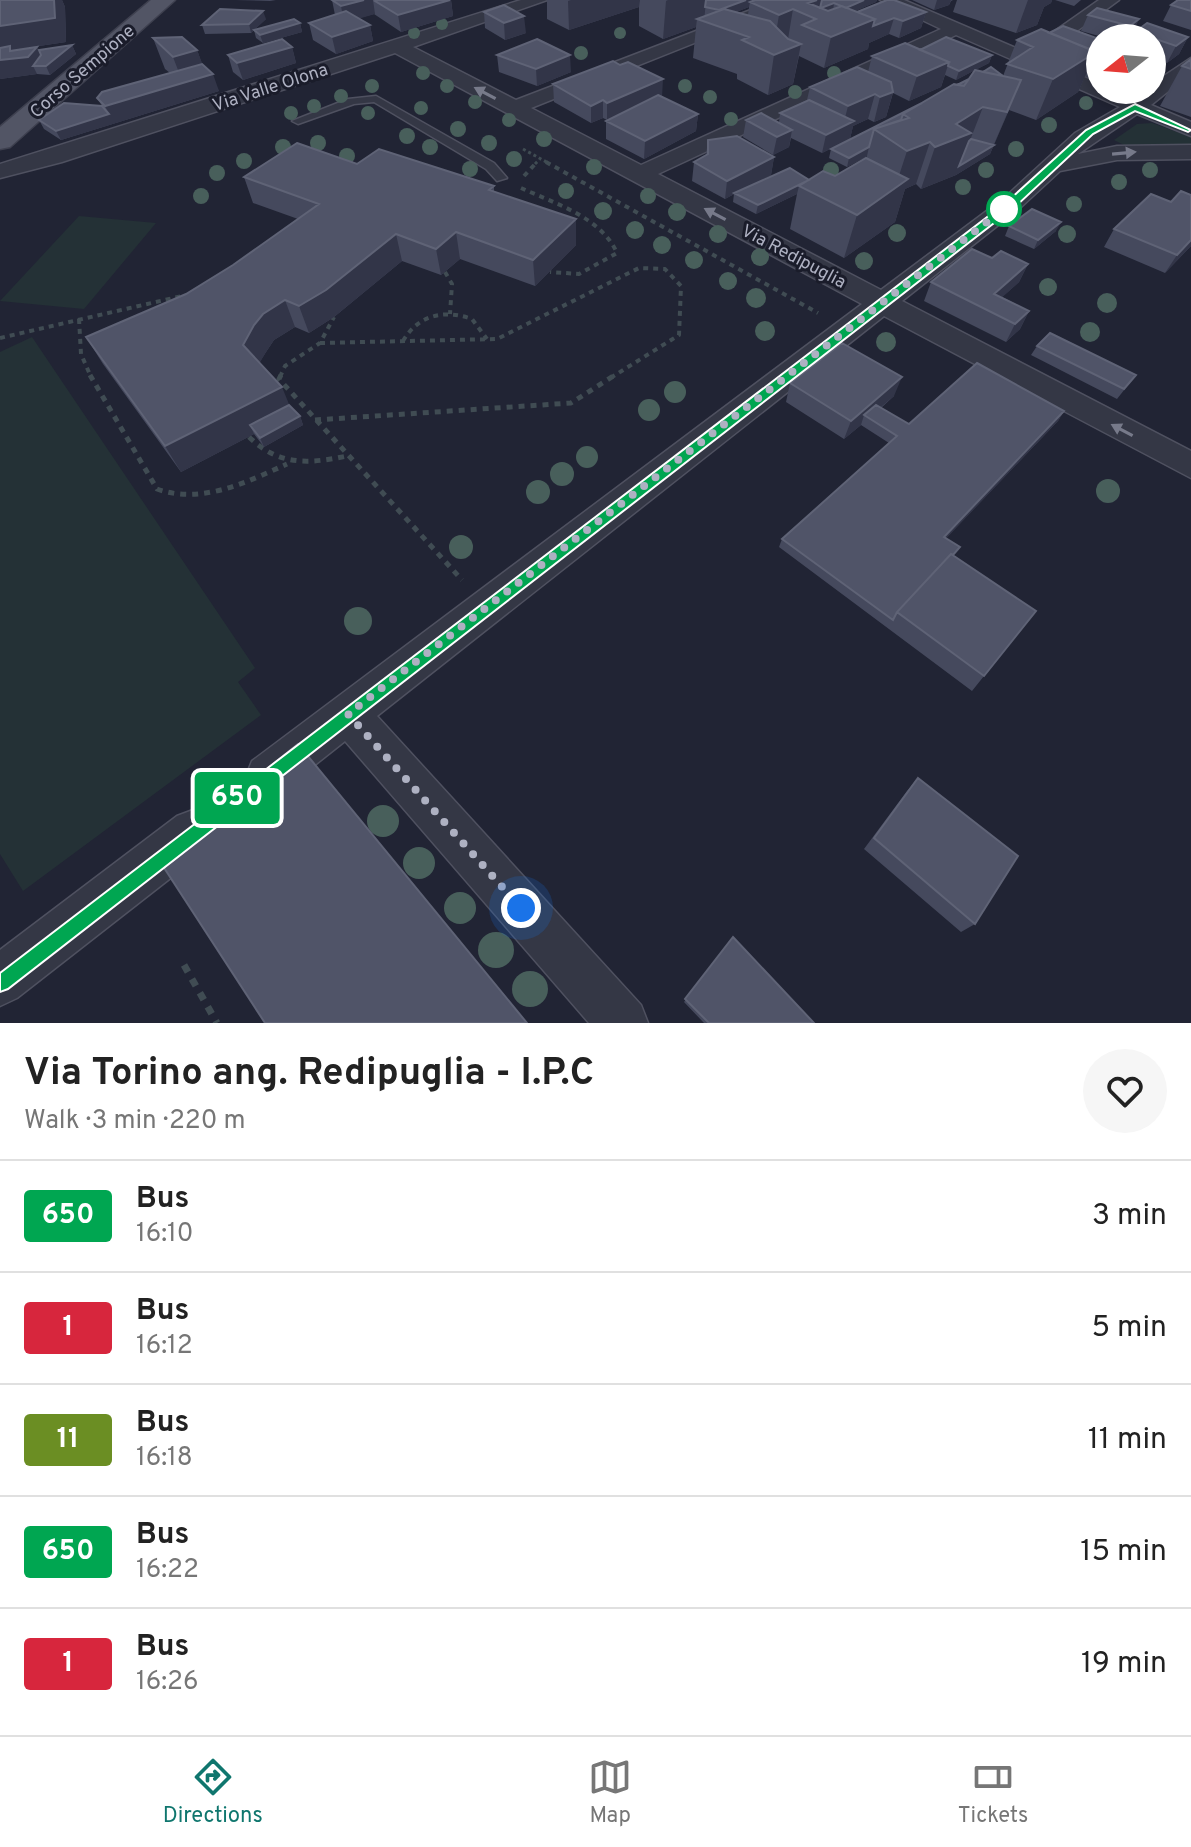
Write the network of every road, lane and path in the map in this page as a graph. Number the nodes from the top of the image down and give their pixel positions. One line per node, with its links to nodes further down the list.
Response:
1 (164, 0): 14 (main road, Corso Sempione)
2 (538, 0): 7 (street, Via Valle Olona)
3 (793, 0): 11 (street)
4 (889, 0): 6 (street)
5 (1110, 0): 8 (street)
6 (955, 29): 8 (street); 19 (street)
7 (397, 46): 11 (street, Via Redipuglia, one-way to 7); 18 (street, Via Valle Olona)
8 (1025, 59): 10 (street)
9 (1191, 64): 10 (street)
10 (1135, 107): 13 (street); 17 (street)
11 (514, 108): 19 (street, Via Redipuglia)
12 (298, 121): 20 (lane)
13 (1191, 130)
14 (0, 141)
15 (512, 142): 27 (path)
16 (1191, 152): 17 (street, one-way to 16)
17 (1058, 165): 25 (street)
18 (0, 171)
19 (640, 174): 25 (street, Via Redipuglia, one-way to 19)
20 (501, 178)
21 (516, 185): 23 (path)
22 (445, 272): 26 (path)
23 (550, 272)
24 (185, 295): 29 (path)
25 (882, 303): 38 (street, Via Redipuglia, one-way to 25); 40 (street)
26 (450, 314): 31 (path); 32 (path)
27 (823, 316)
28 (334, 317): 33 (path)
29 (79, 319): 30 (path); 37 (path)
30 (0, 338)
31 (487, 339): 32 (path); 34 (path)
32 (403, 341): 33 (path)
33 (320, 343): 34 (path)
34 (315, 420): 36 (path)
35 (249, 437): 37 (path)
36 (347, 456): 37 (path); 39 (path)
37 (287, 464)
38 (1191, 466)
39 (468, 586)
40 (348, 714): 42 (street); 44 (street)
41 (184, 965): 43 (path)
42 (0, 981)
43 (217, 1023)
44 (623, 1023)

